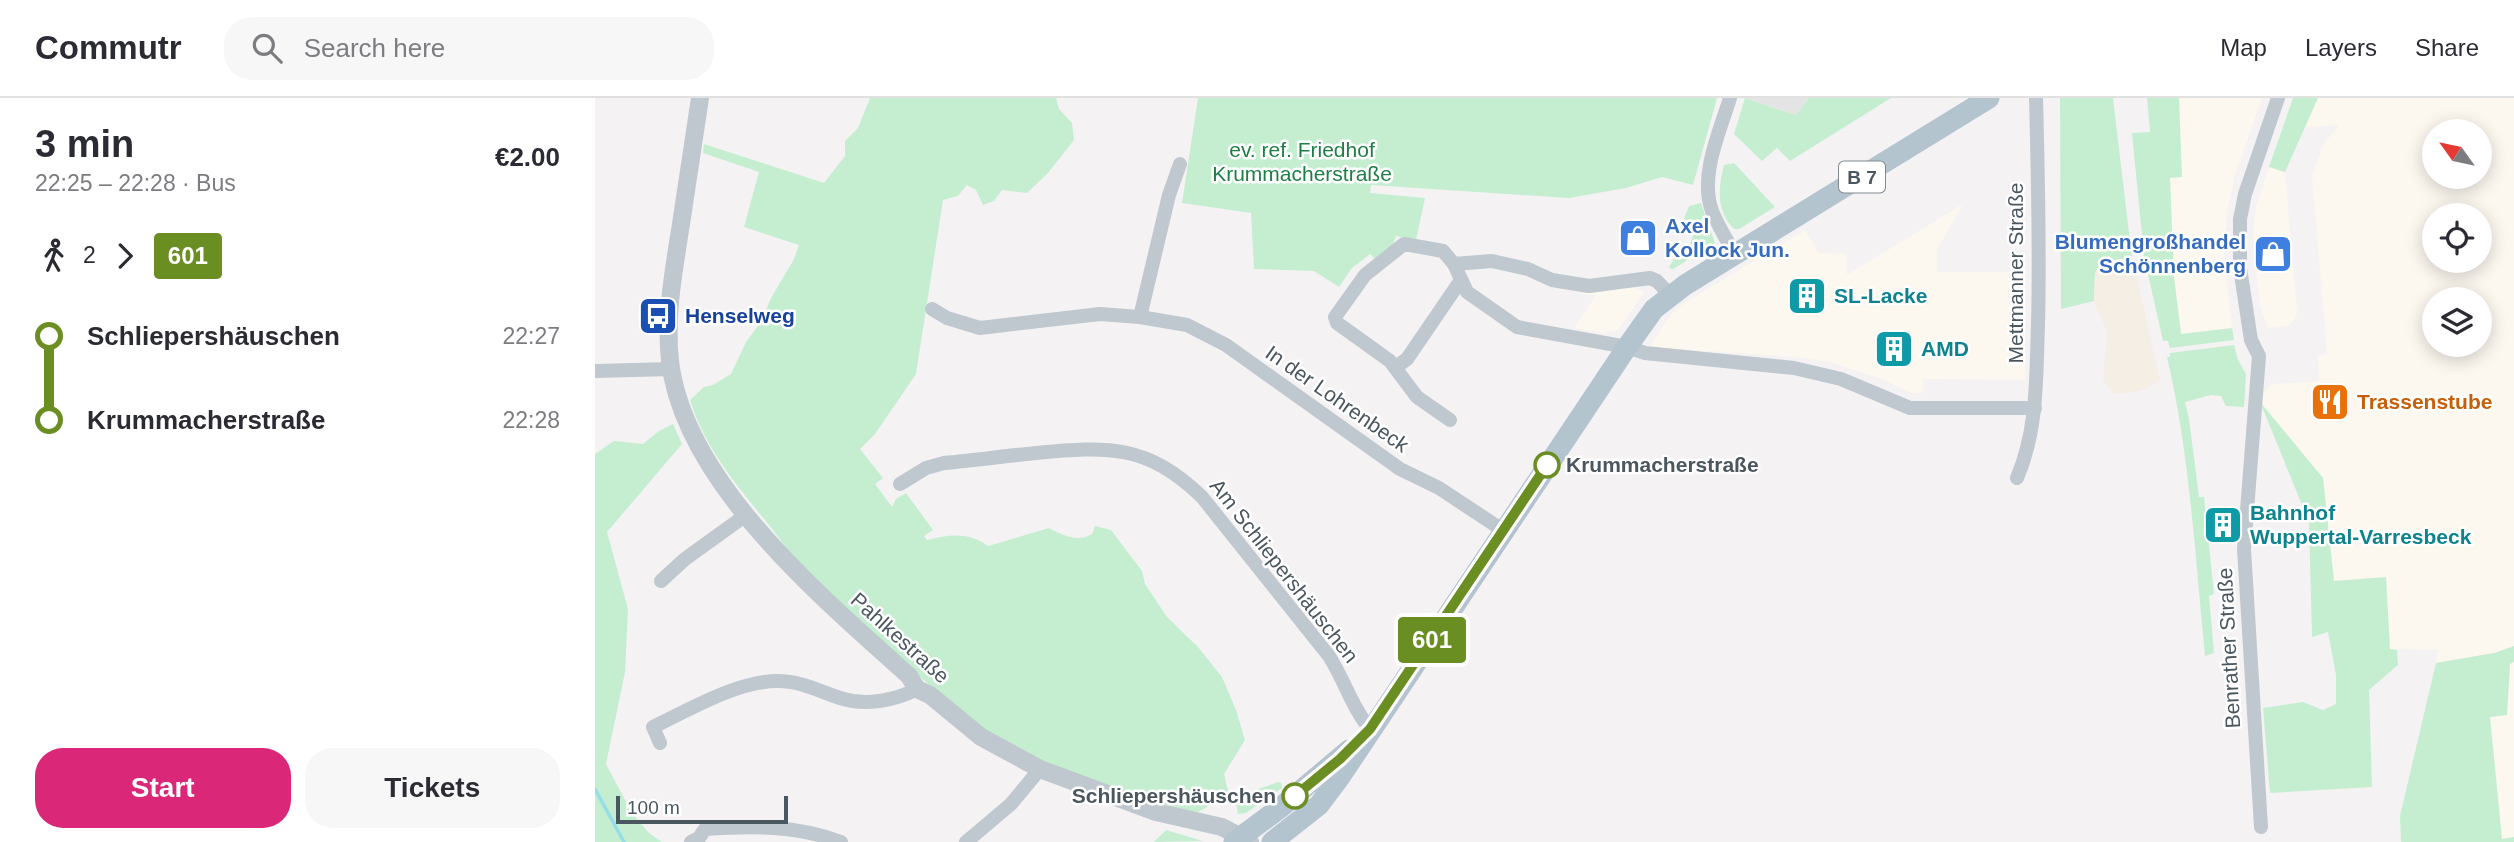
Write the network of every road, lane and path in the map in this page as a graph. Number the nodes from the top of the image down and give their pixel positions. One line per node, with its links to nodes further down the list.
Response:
1 (700, 98): 15 (street, Pahlkestraße)
2 (1730, 98): 7 (street)
3 (1989, 98): 7 (main road, B 7)
4 (2036, 98): 17 (street, Mettmanner Straße)
5 (2278, 98): 28 (street, Benrather Straße)
6 (1180, 164): 12 (street)
7 (1735, 255): 10 (main road, B 7)
8 (1454, 264): 9 (street); 10 (street); 14 (street)
9 (1461, 280): 13 (street); 14 (street)
10 (1670, 295): 13 (main road, B 7)
11 (932, 309): 12 (street, In der Lohrenbeck)
12 (1140, 317): 22 (street, In der Lohrenbeck)
13 (1627, 347): 17 (street); 22 (main road, B 7)
14 (1396, 367): 18 (street)
15 (672, 369): 16 (street); 21 (street, Pahlkestraße)
16 (595, 371)
17 (2035, 408): 19 (street, Mettmanner Straße)
18 (1450, 419)
19 (2017, 478)
20 (900, 484): 25 (street, Am Schliepershäuschen)
21 (746, 515): 23 (street); 24 (street, Pahlkestraße)
22 (1504, 531): 25 (main road, B 7)
23 (661, 581)
24 (917, 689): 26 (street); 27 (street, Pahlkestraße)
25 (1370, 729): 29 (main road, B 7); 33 (main road, B 7)
26 (660, 743)
27 (1039, 769): 29 (street, Pahlkestraße); 32 (street)
28 (2261, 827)
29 (1242, 840)
30 (691, 842): 31 (street)
31 (841, 842)
32 (966, 842)
33 (1272, 842)

